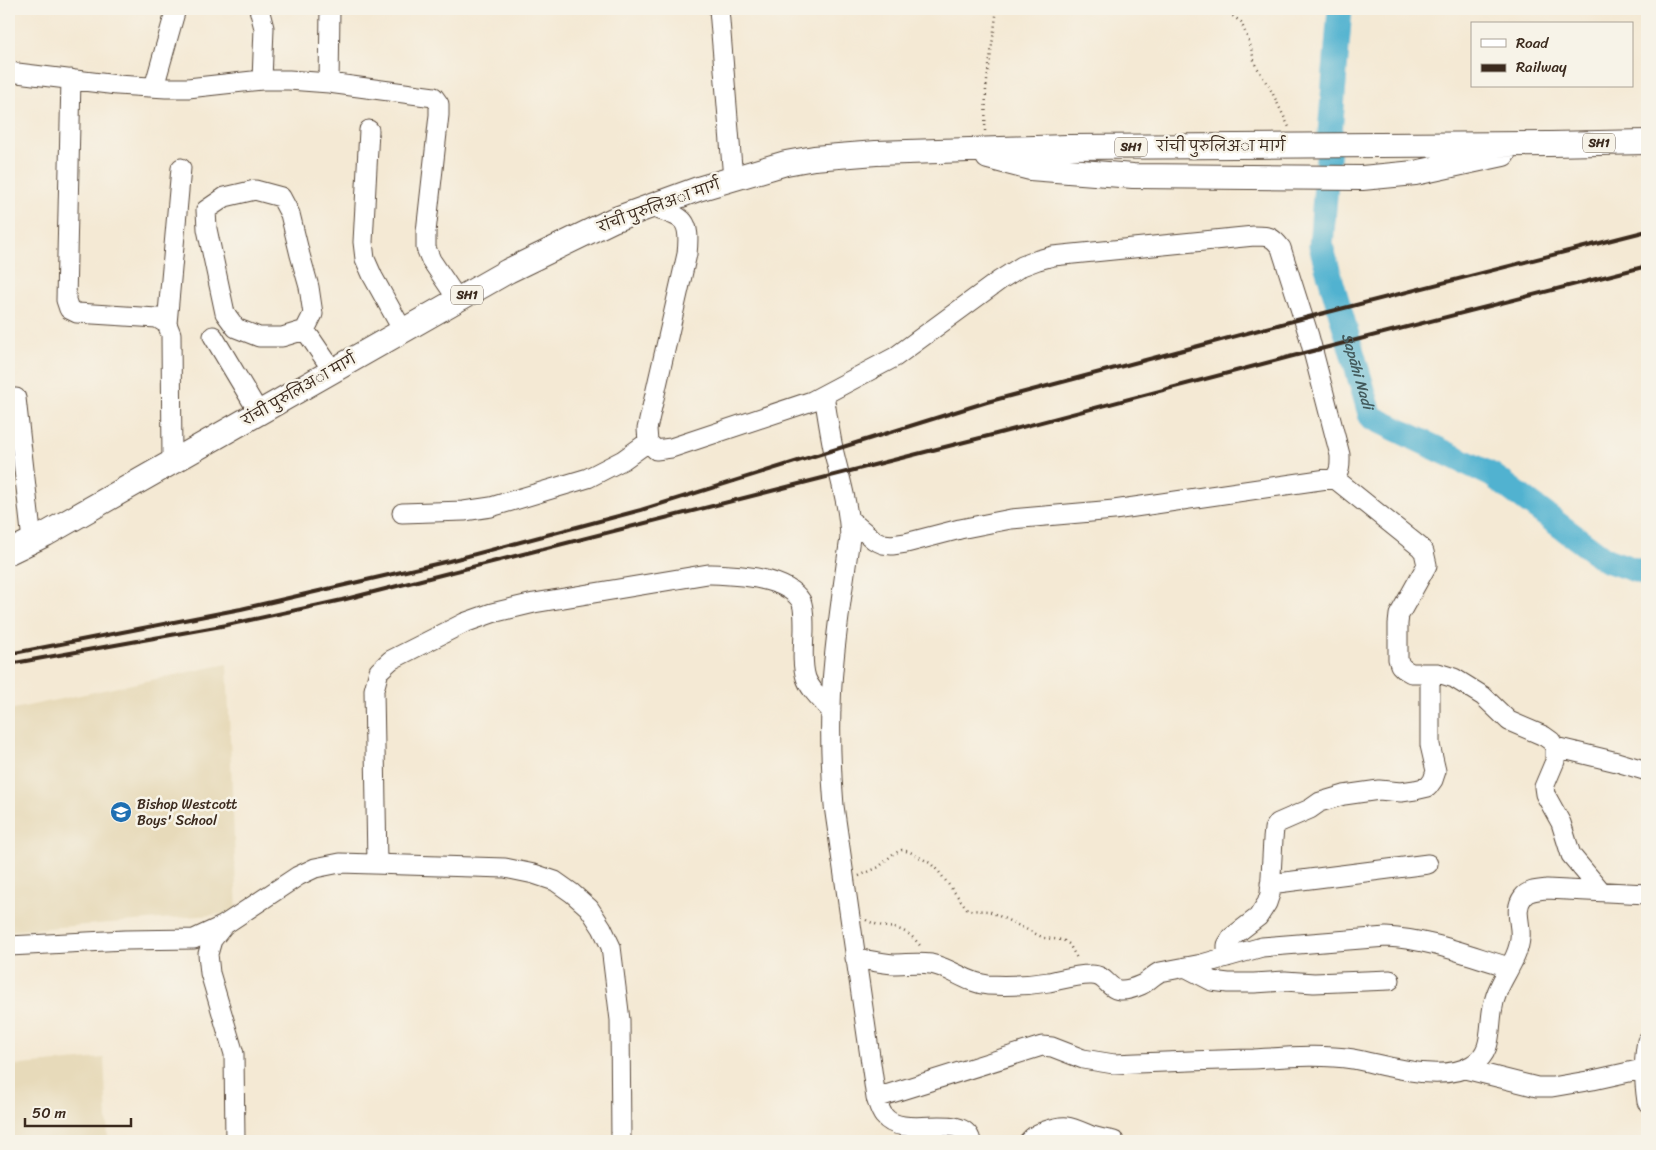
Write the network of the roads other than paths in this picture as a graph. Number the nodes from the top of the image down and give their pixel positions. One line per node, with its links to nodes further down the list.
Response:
1 (176, 9): 9 (street)
2 (259, 9): 7 (street)
3 (330, 9): 8 (street)
4 (719, 9): 15 (street)
5 (9, 72): 6 (street)
6 (72, 80): 9 (street); 18 (street)
7 (262, 80): 8 (street); 9 (street)
8 (329, 83): 17 (street)
9 (154, 87)
10 (369, 130): 20 (street)
11 (1647, 142): 12 (main road, SH1)
12 (1550, 144): 13 (main road, रांची पुरुलिअा मार्ग / SH1); 13 (main road, SH1)
13 (975, 150): 15 (main road, रांची पुरुलिअा मार्ग / SH1)
14 (181, 168): 18 (street)
15 (733, 179): 16 (main road, रांची पुरुलिअा मार्ग / SH1)
16 (650, 207): 17 (main road, रांची पुरुलिअा मार्ग / SH1); 26 (street)
17 (458, 300): 20 (main road, रांची पुरुलिअा मार्ग / SH1)
18 (167, 324): 27 (street)
19 (305, 330): 19 (street); 22 (street)
20 (403, 331): 22 (main road, रांची पुरुलिअा मार्ग / SH1)
21 (213, 336): 25 (street)
22 (333, 371): 25 (main road, रांची पुरुलिअा मार्ग / SH1)
23 (824, 395): 26 (street); 28 (street); 30 (street)
24 (16, 398): 31 (street)
25 (259, 413): 27 (main road, रांची पुरुलिअा मार्ग / SH1)
26 (648, 442): 29 (street)
27 (172, 462): 31 (main road, रांची पुरुलिअा मार्ग / SH1)
28 (1334, 478): 30 (street); 33 (street)
29 (402, 513)
30 (849, 519): 34 (street)
31 (32, 540): 32 (main road, रांची पुरुलिअा मार्ग / SH1)
32 (9, 552)
33 (1430, 673): 35 (street); 39 (street)
34 (832, 711): 37 (street); 45 (street)
35 (1555, 747): 36 (street); 40 (street)
36 (1647, 771)
37 (377, 864): 42 (street); 55 (street)
38 (1428, 864): 39 (street)
39 (1270, 884): 44 (street)
40 (1601, 891): 41 (street); 47 (street)
41 (1647, 894)
42 (224, 925): 43 (street); 54 (street)
43 (9, 946)
44 (1226, 957): 46 (street); 47 (street)
45 (856, 958): 46 (street); 52 (street)
46 (1186, 967): 48 (street)
47 (1509, 967): 50 (street)
48 (1390, 980)
49 (1647, 1041): 51 (street)
50 (1465, 1069): 51 (street); 52 (street)
51 (1646, 1069): 53 (street)
52 (876, 1098): 56 (street)
53 (1647, 1102)
54 (235, 1141)
55 (621, 1141)
56 (971, 1141)
57 (1029, 1141): 58 (street)
58 (1113, 1141)

